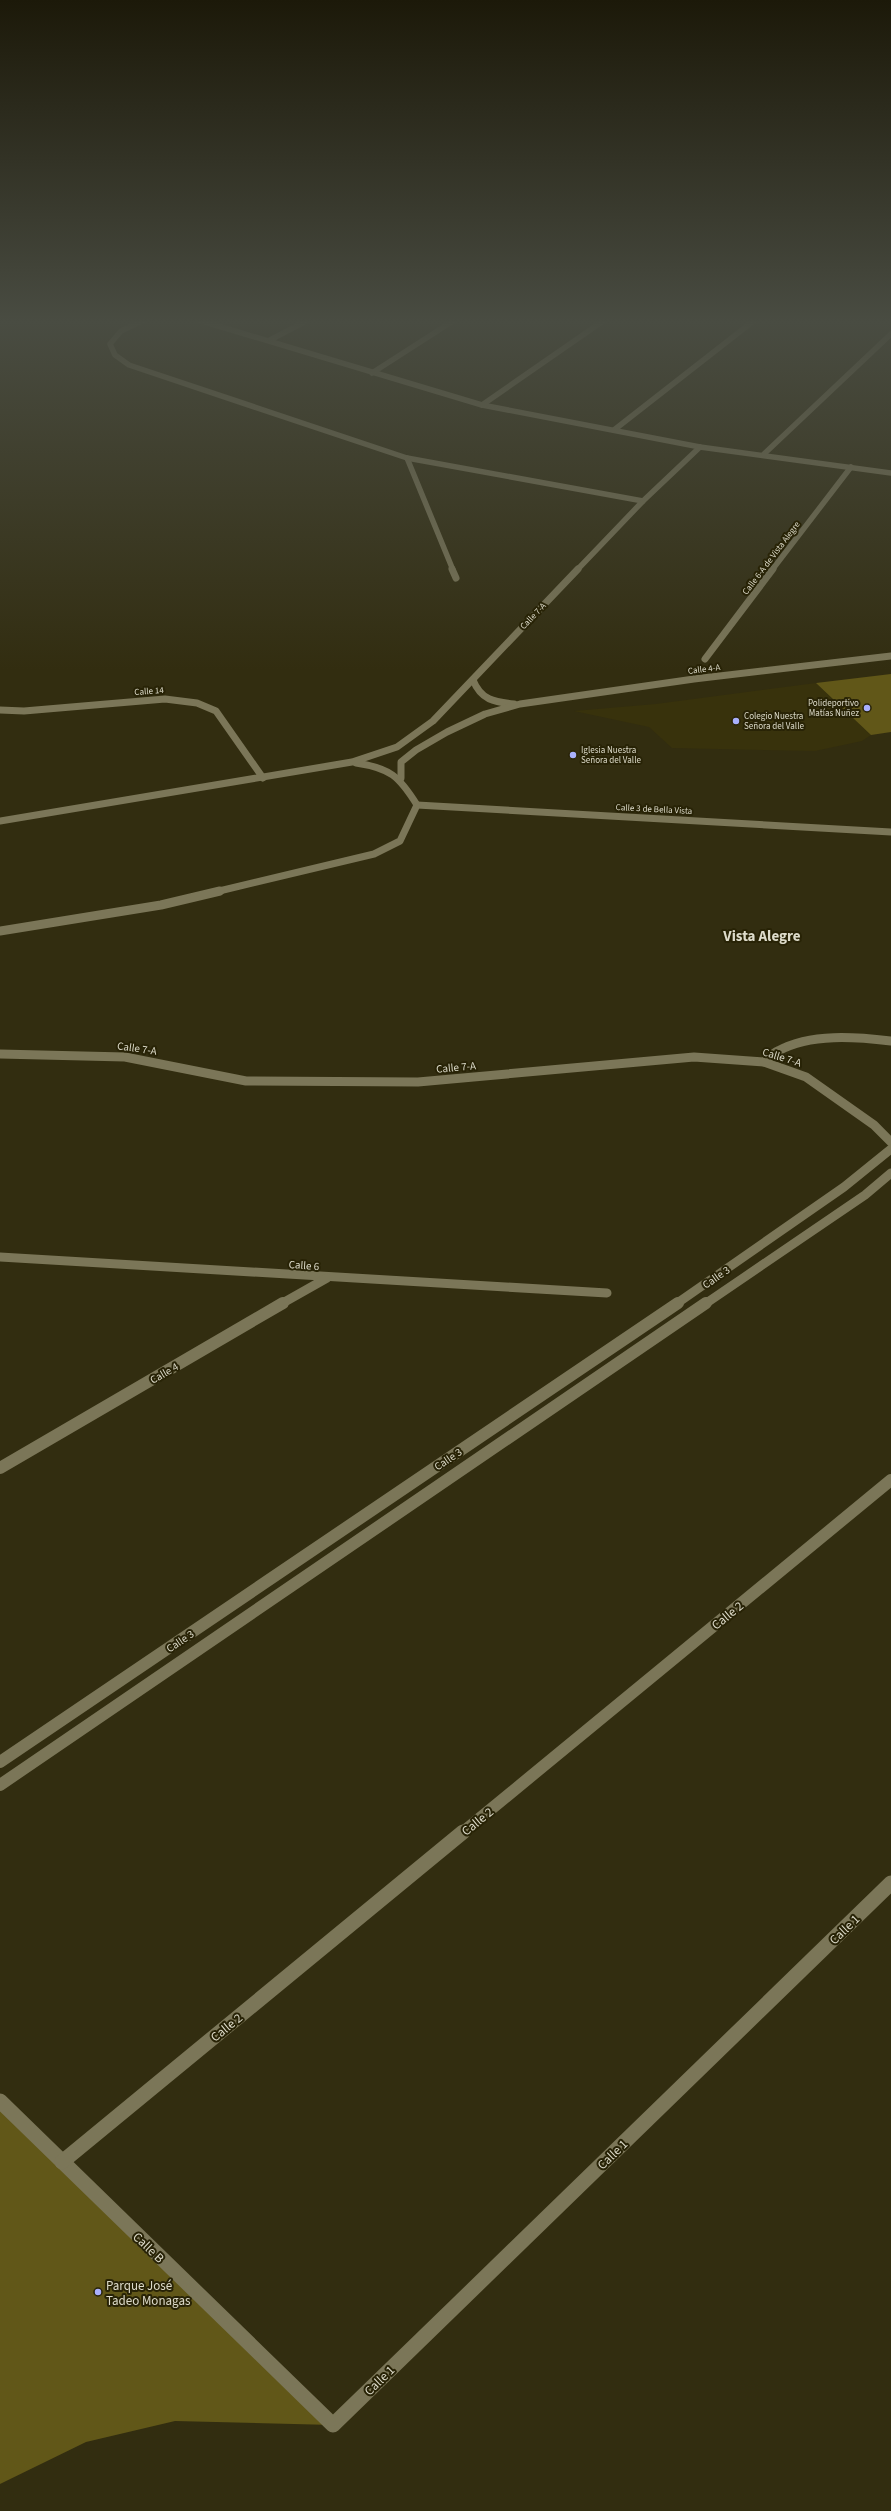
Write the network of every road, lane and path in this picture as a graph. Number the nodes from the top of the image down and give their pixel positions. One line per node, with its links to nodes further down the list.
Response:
1 (342, 436): 6 (street)
2 (645, 436): 4 (street)
3 (783, 436): 5 (street)
4 (700, 447): 5 (street); 9 (street, Calle 7-A)
5 (764, 454): 7 (street)
6 (407, 458): 9 (street); 10 (street)
7 (851, 467): 8 (street); 12 (street, Calle 6-A de Vista Alegre)
8 (891, 473)
9 (643, 500): 13 (street, Calle 7-A)
10 (456, 578)
11 (891, 656): 14 (street, Calle 4-A)
12 (706, 659)
13 (473, 680): 14 (street); 16 (street, Calle 7-A)
14 (520, 704): 18 (street)
15 (0, 710): 17 (street, Calle 14)
16 (352, 762): 17 (street, Calle 7-A); 18 (street, Calle 7-A)
17 (263, 778): 20 (street, Calle 7-A)
18 (401, 778): 19 (street)
19 (417, 805): 21 (street, Calle 3 de Bella Vista); 22 (street)
20 (0, 821)
21 (891, 832)
22 (0, 931)
23 (891, 1042): 25 (street)
24 (0, 1054): 25 (street, Calle 7-A)
25 (764, 1062): 26 (street, Calle 7-A)
26 (891, 1142)
27 (891, 1149): 32 (street, Calle 3)
28 (891, 1173): 33 (street, Calle 3)
29 (0, 1257): 30 (street, Calle 6)
30 (327, 1278): 31 (street, Calle 6); 34 (street, Calle 4)
31 (607, 1294)
32 (631, 1336): 33 (street); 36 (street, Calle 3)
33 (644, 1345): 37 (street, Calle 3)
34 (0, 1468)
35 (891, 1480): 40 (street, Calle 2)
36 (0, 1762)
37 (0, 1785)
38 (891, 1883): 41 (street, Calle 1)
39 (0, 2101): 40 (street, Calle B)
40 (62, 2162): 41 (street, Calle B)
41 (333, 2425)

